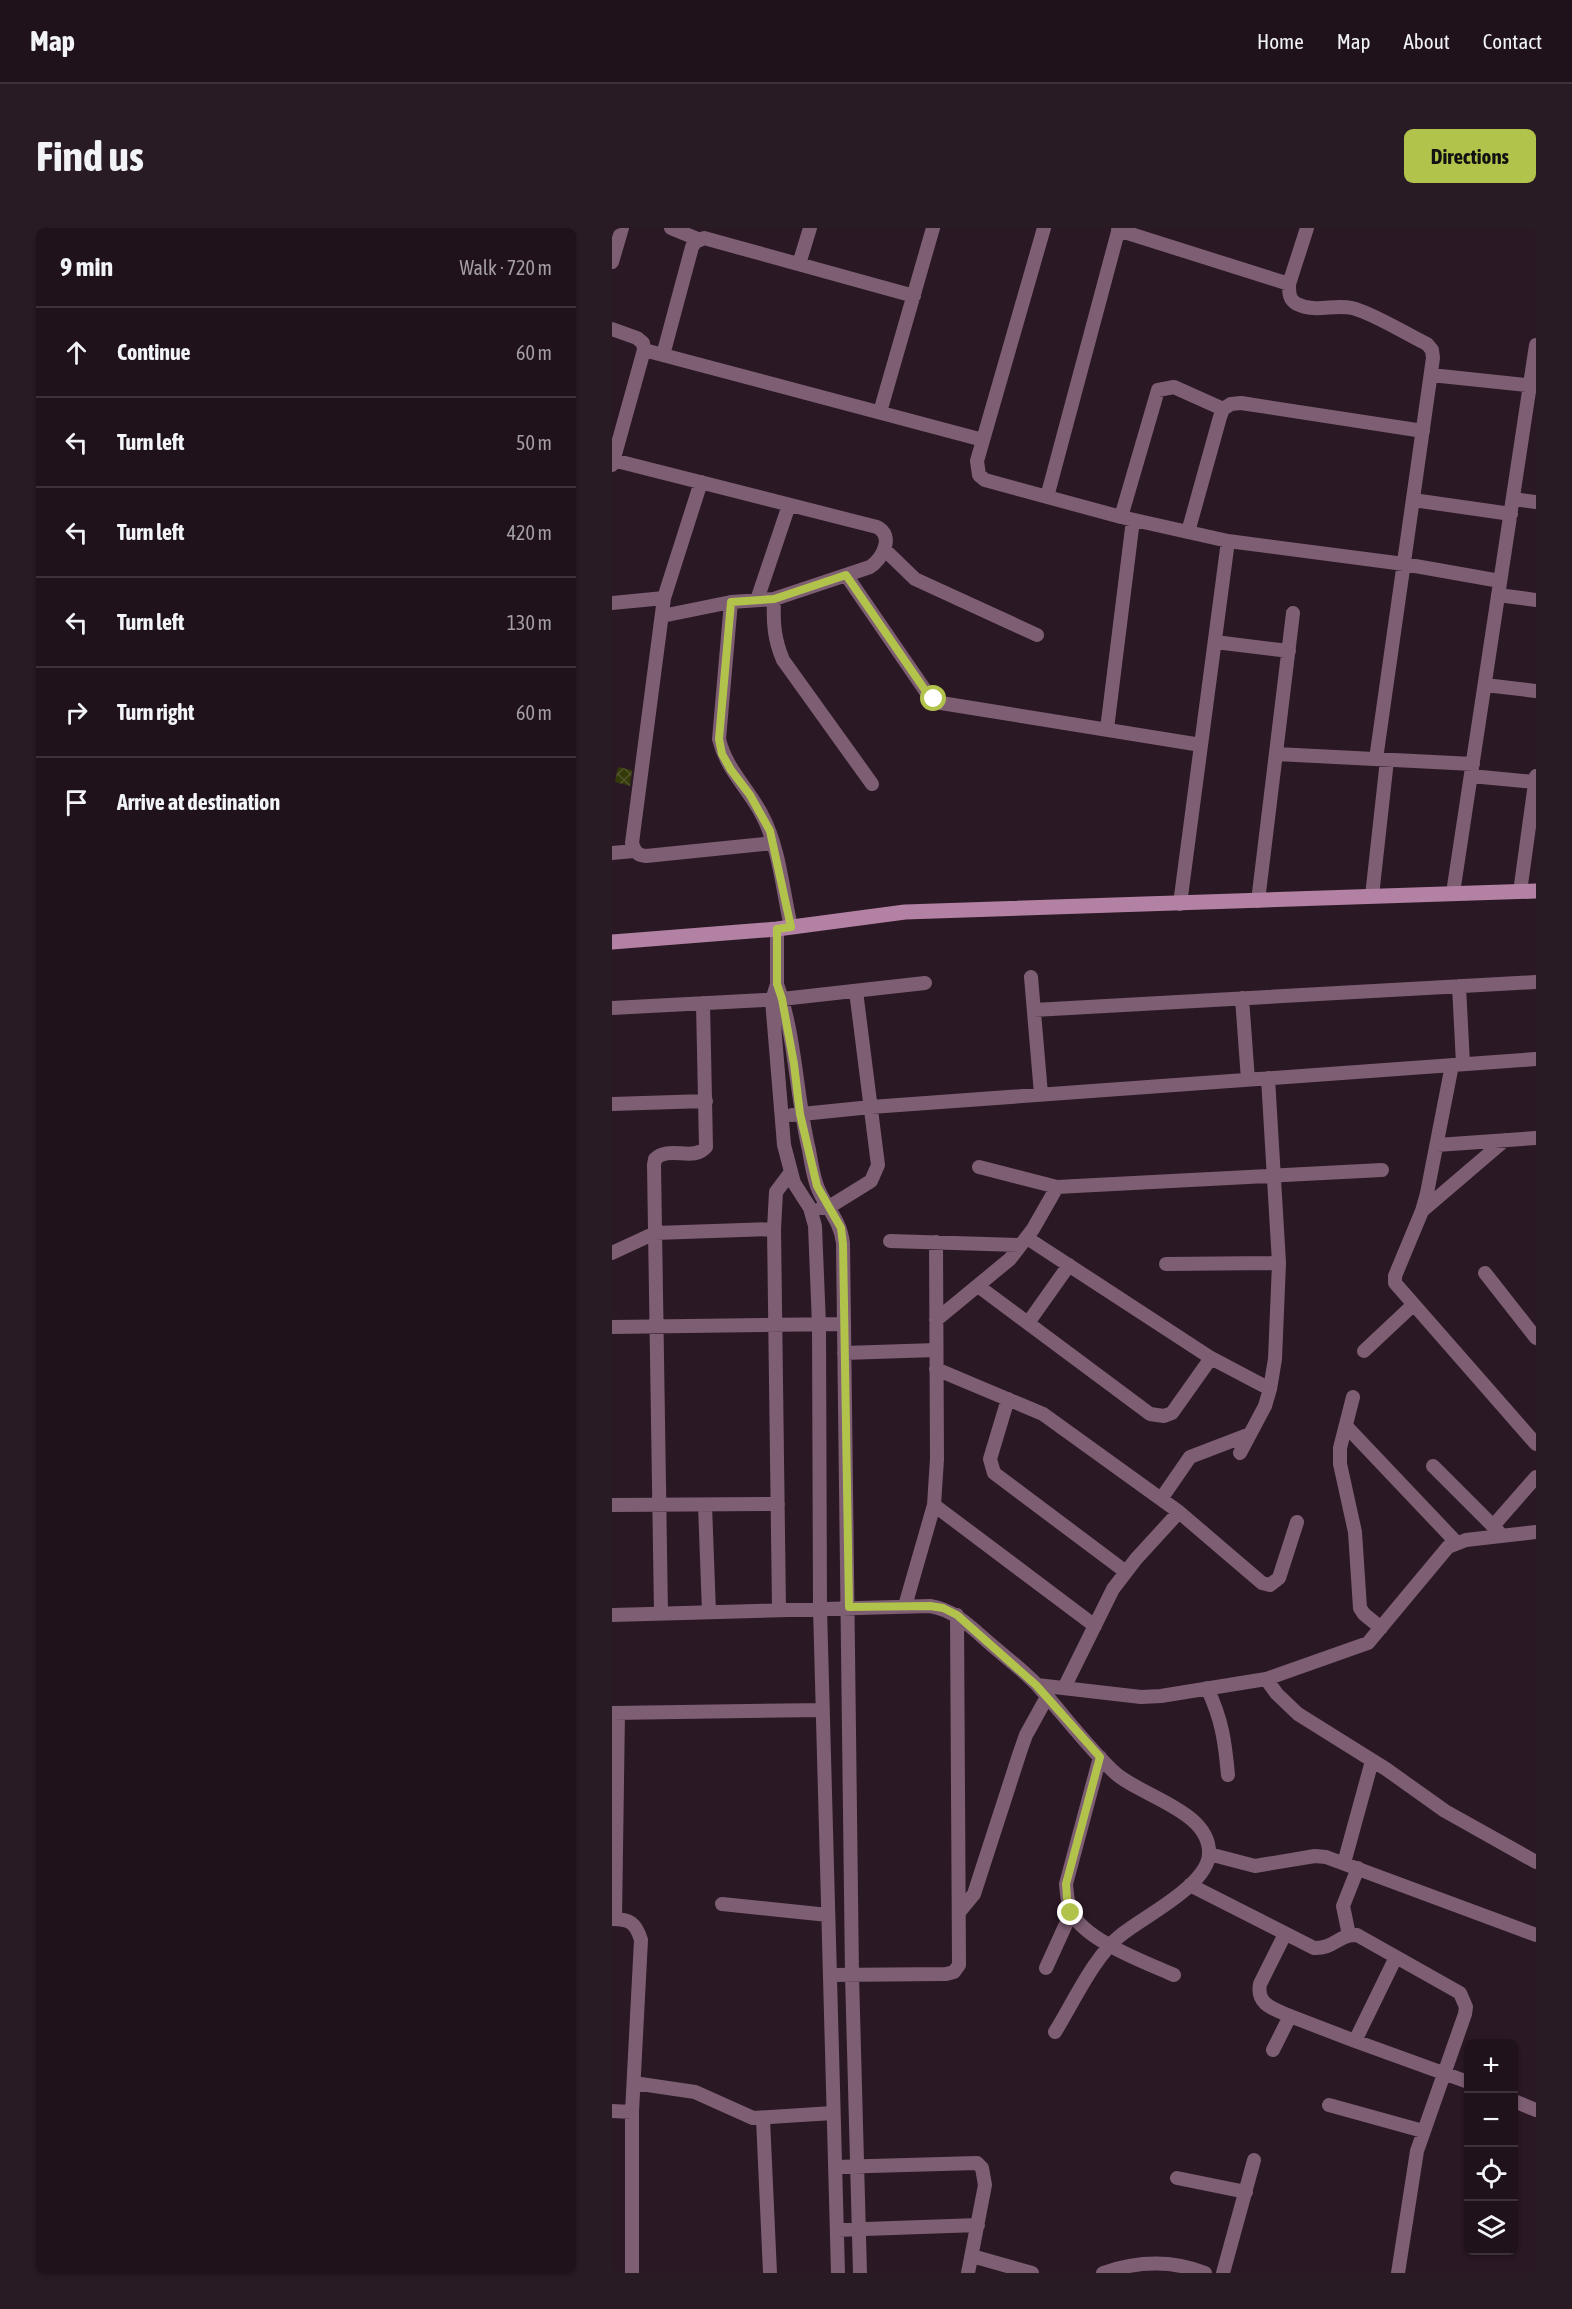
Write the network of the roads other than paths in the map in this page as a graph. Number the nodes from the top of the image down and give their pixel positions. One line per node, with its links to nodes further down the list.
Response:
1 (622, 228): 9 (street)
2 (671, 228): 8 (street)
3 (810, 228): 10 (street)
4 (933, 228): 12 (street)
5 (1044, 228): 23 (street)
6 (1307, 228): 11 (street)
7 (1119, 229): 11 (street); 26 (street)
8 (708, 235): 10 (street); 16 (street)
9 (612, 260)
10 (799, 264): 12 (street)
11 (1289, 284): 17 (street)
12 (914, 296): 20 (street)
13 (612, 329): 15 (street)
14 (1536, 345): 18 (street)
15 (644, 350): 16 (street); 21 (street)
16 (663, 355): 20 (street)
17 (1431, 375): 18 (street); 22 (street)
18 (1533, 385): 27 (street)
19 (1223, 409): 22 (street); 32 (street); 33 (street)
20 (880, 412): 23 (street)
21 (618, 422): 24 (street)
22 (1423, 431): 28 (street)
23 (983, 440): 26 (street)
24 (613, 463): 25 (street)
25 (700, 482): 30 (street); 39 (street)
26 (1047, 496): 32 (street)
27 (1513, 499): 29 (street); 31 (street)
28 (1413, 500): 31 (street); 36 (street)
29 (1536, 502)
30 (789, 505): 35 (street); 41 (street)
31 (1510, 514): 38 (street)
32 (1127, 518): 33 (street); 52 (street)
33 (1188, 532): 34 (street)
34 (1228, 541): 36 (street); 48 (street)
35 (884, 549): 37 (street); 47 (street)
36 (1404, 564): 38 (street); 55 (street)
37 (846, 575): 40 (street); 52 (street)
38 (1499, 588): 42 (street); 50 (street)
39 (664, 598): 44 (street); 46 (street)
40 (774, 599): 41 (street); 58 (street)
41 (757, 600): 43 (street)
42 (1536, 600)
43 (731, 602): 46 (street); 59 (street)
44 (612, 603)
45 (1293, 613): 49 (street)
46 (662, 616): 60 (street)
47 (1037, 635)
48 (1215, 642): 49 (street); 53 (street)
49 (1289, 651): 54 (street)
50 (1485, 685): 51 (street); 56 (street)
51 (1536, 691)
52 (1107, 729): 53 (street)
53 (1201, 745): 67 (street)
54 (1276, 754): 55 (street); 66 (street)
55 (1381, 759): 56 (street); 65 (street)
56 (1472, 770): 57 (street); 64 (street)
57 (1536, 779): 63 (street)
58 (872, 784)
59 (773, 843): 60 (street); 68 (street)
60 (634, 851): 61 (street)
61 (612, 853)
62 (1536, 891): 63 (street)
63 (1520, 892): 64 (street)
64 (1453, 893): 65 (street)
65 (1372, 896): 66 (street)
66 (1258, 900): 67 (street)
67 (1180, 904): 68 (street)
68 (784, 928): 69 (street); 76 (street)
69 (612, 942)
70 (1031, 977): 79 (street)
71 (1536, 982): 73 (street)
72 (925, 983): 74 (street)
73 (1459, 986): 75 (street); 81 (street)
74 (856, 991): 76 (street); 87 (street)
75 (1242, 998): 79 (street); 83 (street)
76 (777, 999): 77 (street); 88 (street); 89 (street)
77 (703, 1003): 78 (street); 85 (street)
78 (612, 1008)
79 (1034, 1010): 84 (street)
80 (1536, 1059): 81 (street)
81 (1457, 1065): 82 (street); 92 (street)
82 (1268, 1078): 83 (street); 96 (street)
83 (1248, 1080): 84 (street)
84 (1041, 1094): 87 (street)
85 (706, 1101): 86 (street); 102 (street)
86 (612, 1104)
87 (871, 1107): 88 (street); 98 (street)
88 (800, 1114): 89 (street); 98 (street)
89 (780, 1116): 95 (street)
90 (1536, 1138): 91 (street)
91 (1505, 1140): 92 (street); 100 (street)
92 (1437, 1145): 100 (street)
93 (979, 1167): 97 (street)
94 (1382, 1170): 96 (street)
95 (791, 1172): 99 (street); 101 (street)
96 (1274, 1176): 97 (street); 107 (street)
97 (1057, 1187): 104 (street)
98 (829, 1207): 99 (street); 114 (street)
99 (810, 1208): 116 (street)
100 (1422, 1211): 112 (street)
101 (774, 1229): 102 (street); 117 (street)
102 (655, 1233): 106 (street); 118 (street)
103 (890, 1241): 105 (street)
104 (1024, 1241): 105 (street); 109 (street); 111 (street)
105 (936, 1242): 113 (street)
106 (612, 1254)
107 (1279, 1263): 108 (street); 126 (street)
108 (1166, 1264)
109 (1069, 1265): 115 (street); 124 (street)
110 (1485, 1274): 120 (street)
111 (978, 1286): 113 (street); 115 (street)
112 (1413, 1305): 122 (street); 131 (street)
113 (936, 1320): 121 (street)
114 (844, 1323): 116 (street); 123 (street)
115 (1028, 1323): 124 (street)
116 (819, 1325): 117 (street); 149 (street)
117 (775, 1326): 118 (street); 136 (street)
118 (656, 1327): 119 (street); 138 (street)
119 (612, 1328)
120 (1536, 1338)
121 (936, 1350): 123 (street); 125 (street)
122 (1364, 1351)
123 (844, 1353): 148 (street)
124 (1210, 1358): 126 (street)
125 (936, 1369): 128 (street); 140 (street)
126 (1270, 1389): 130 (street)
127 (1353, 1397): 129 (street)
128 (1008, 1399): 135 (street); 146 (street)
129 (1346, 1426): 145 (street); 156 (street)
130 (1250, 1434): 132 (street); 135 (street)
131 (1536, 1444)
132 (1240, 1453)
133 (1433, 1466): 143 (street)
134 (1536, 1477): 143 (street)
135 (1161, 1499): 141 (street)
136 (778, 1504): 139 (street); 150 (street)
137 (612, 1505): 138 (street)
138 (659, 1505): 139 (street); 152 (street)
139 (705, 1505): 151 (street)
140 (934, 1505): 147 (street); 155 (street)
141 (1179, 1512): 142 (street); 146 (street)
142 (1297, 1522)
143 (1497, 1531): 144 (street); 145 (street)
144 (1536, 1532)
145 (1456, 1542): 156 (street)
146 (1126, 1572): 155 (street)
147 (905, 1606): 148 (street); 154 (street)
148 (849, 1607): 149 (street); 159 (street)
149 (820, 1608): 150 (street); 158 (street)
150 (779, 1609): 151 (street)
151 (709, 1612): 152 (street)
152 (661, 1613): 153 (street)
153 (612, 1615)
154 (957, 1615): 160 (street); 179 (street)
155 (1095, 1626): 161 (street)
156 (1381, 1628): 157 (street)
157 (1266, 1679): 162 (street); 167 (street)
158 (822, 1684): 159 (street); 164 (street)
159 (849, 1684): 169 (street)
160 (1036, 1685): 161 (street); 163 (street)
161 (1064, 1688): 162 (street)
162 (1208, 1688): 168 (street)
163 (1047, 1697): 166 (street); 179 (street)
164 (823, 1710): 165 (street); 170 (street)
165 (615, 1713): 182 (street)
166 (1100, 1757): 171 (street); 180 (street)
167 (1372, 1761): 172 (street); 173 (street)
168 (1228, 1775)
169 (851, 1825): 170 (street); 177 (street)
170 (825, 1826): 176 (street)
171 (1209, 1854): 173 (street); 175 (street)
172 (1536, 1862)
173 (1344, 1863): 174 (street)
174 (1358, 1868): 184 (street); 185 (street)
175 (1190, 1886): 183 (street); 186 (street)
176 (827, 1898): 177 (street); 181 (street)
177 (851, 1898): 190 (street)
178 (722, 1904): 181 (street)
179 (960, 1911): 190 (street)
180 (1071, 1913): 186 (street); 188 (street)
181 (828, 1916): 189 (street)
182 (614, 1918): 198 (street)
183 (1285, 1934): 184 (street); 192 (street)
184 (1349, 1935): 187 (street)
185 (1536, 1935)
186 (1108, 1945): 191 (street); 193 (street)
187 (1396, 1957): 194 (street); 196 (street)
188 (1046, 1968)
189 (830, 1975): 190 (street); 204 (street)
190 (852, 1975): 209 (street)
191 (1174, 1975)
192 (1290, 2016): 194 (street); 195 (street)
193 (1055, 2032)
194 (1355, 2041): 196 (street)
195 (1273, 2050)
196 (1445, 2073): 197 (street); 206 (street)
197 (1464, 2080)
198 (634, 2083): 203 (street); 205 (street)
199 (1518, 2103): 201 (street)
200 (1329, 2105): 206 (street)
201 (1536, 2110)
202 (612, 2111): 203 (street)
203 (632, 2112): 216 (street)
204 (833, 2113): 205 (street); 208 (street)
205 (764, 2119): 217 (street)
206 (1423, 2132): 225 (street)
207 (1254, 2160): 211 (street)
208 (835, 2167): 209 (street); 213 (street)
209 (857, 2167): 212 (street); 214 (street)
210 (1177, 2178): 211 (street)
211 (1246, 2192): 224 (street)
212 (978, 2225): 214 (street); 215 (street)
213 (837, 2230): 214 (street); 218 (street)
214 (859, 2230): 219 (street)
215 (972, 2256): 220 (street); 221 (street)
216 (632, 2273)
217 (770, 2273)
218 (838, 2273)
219 (860, 2273)
220 (968, 2273)
221 (1032, 2273)
222 (1103, 2273): 223 (street)
223 (1205, 2273)
224 (1223, 2273)
225 (1398, 2273)

